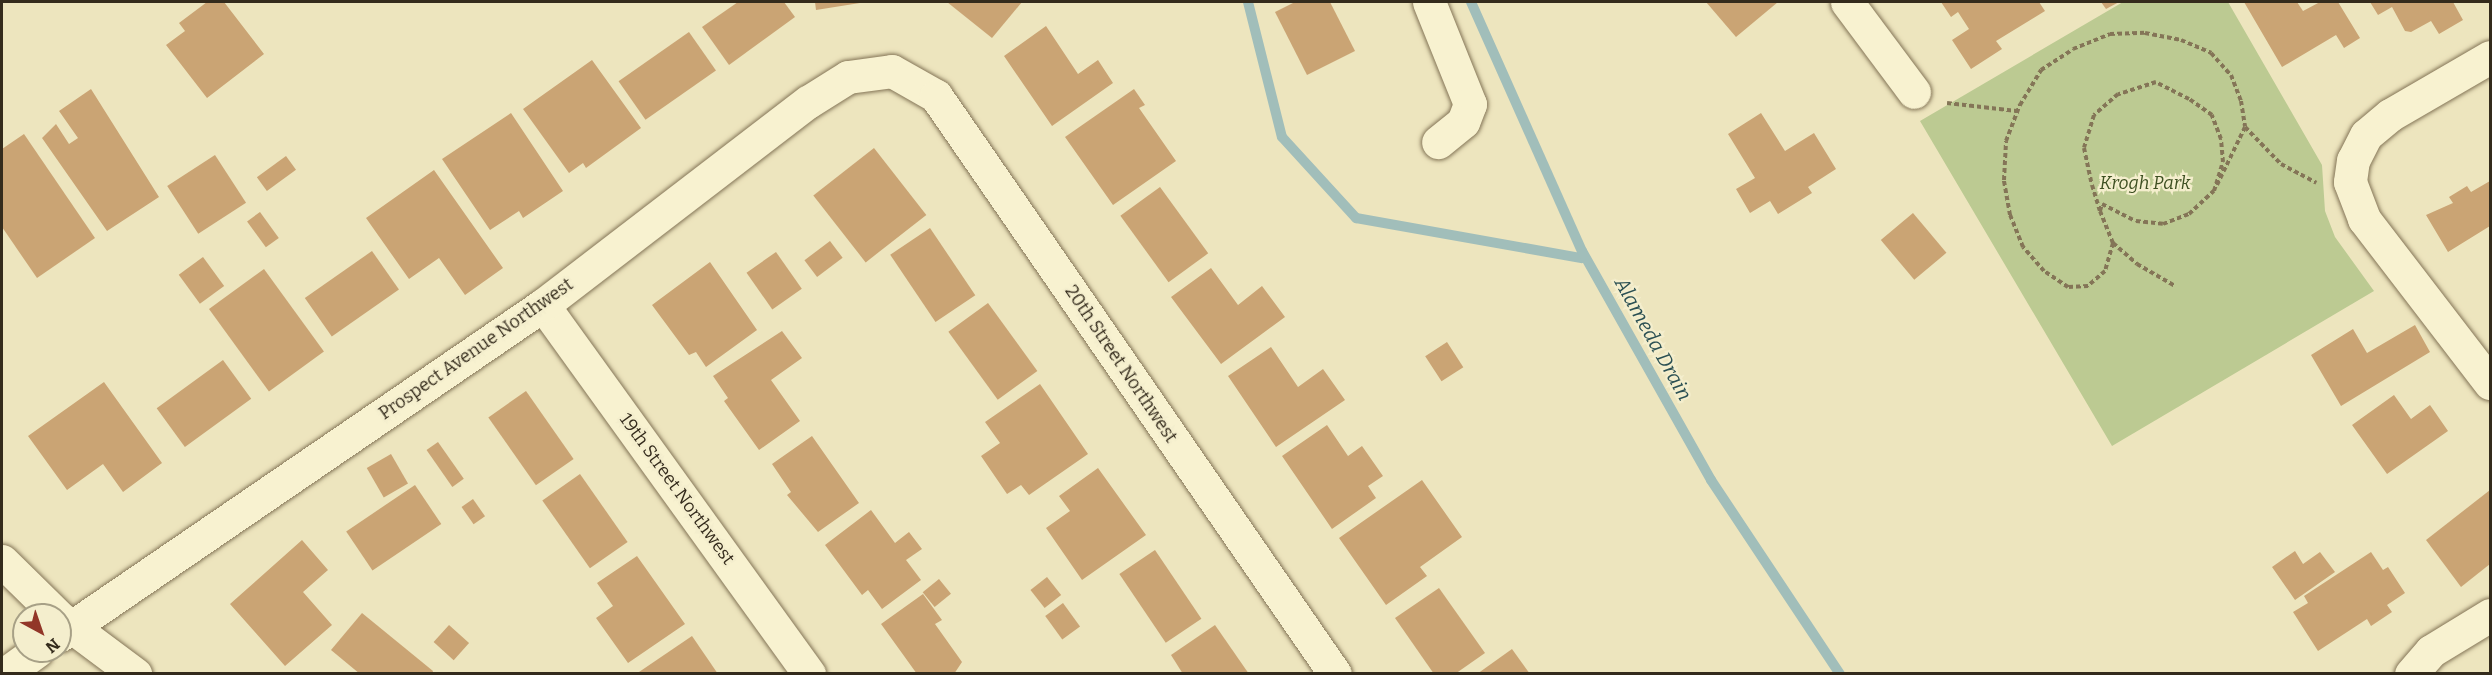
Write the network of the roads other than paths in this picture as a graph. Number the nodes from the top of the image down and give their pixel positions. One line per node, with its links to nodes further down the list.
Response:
1 (1429, 2): 6 (street)
2 (1847, 2): 5 (street)
3 (2490, 57): 8 (street)
4 (892, 71): 7 (street, Prospect Avenue Northwest); 18 (street, 20th Street Northwest)
5 (1914, 92)
6 (1438, 142)
7 (543, 305): 12 (street, Prospect Avenue Northwest); 17 (street, 19th Street Northwest)
8 (2490, 383)
9 (2, 561): 10 (street)
10 (42, 603)
11 (2490, 615): 19 (street)
12 (72, 617)
13 (72, 631): 16 (street)
14 (21, 663): 15 (street)
15 (5, 674)
16 (135, 674)
17 (809, 674)
18 (1335, 674)
19 (2411, 674)

